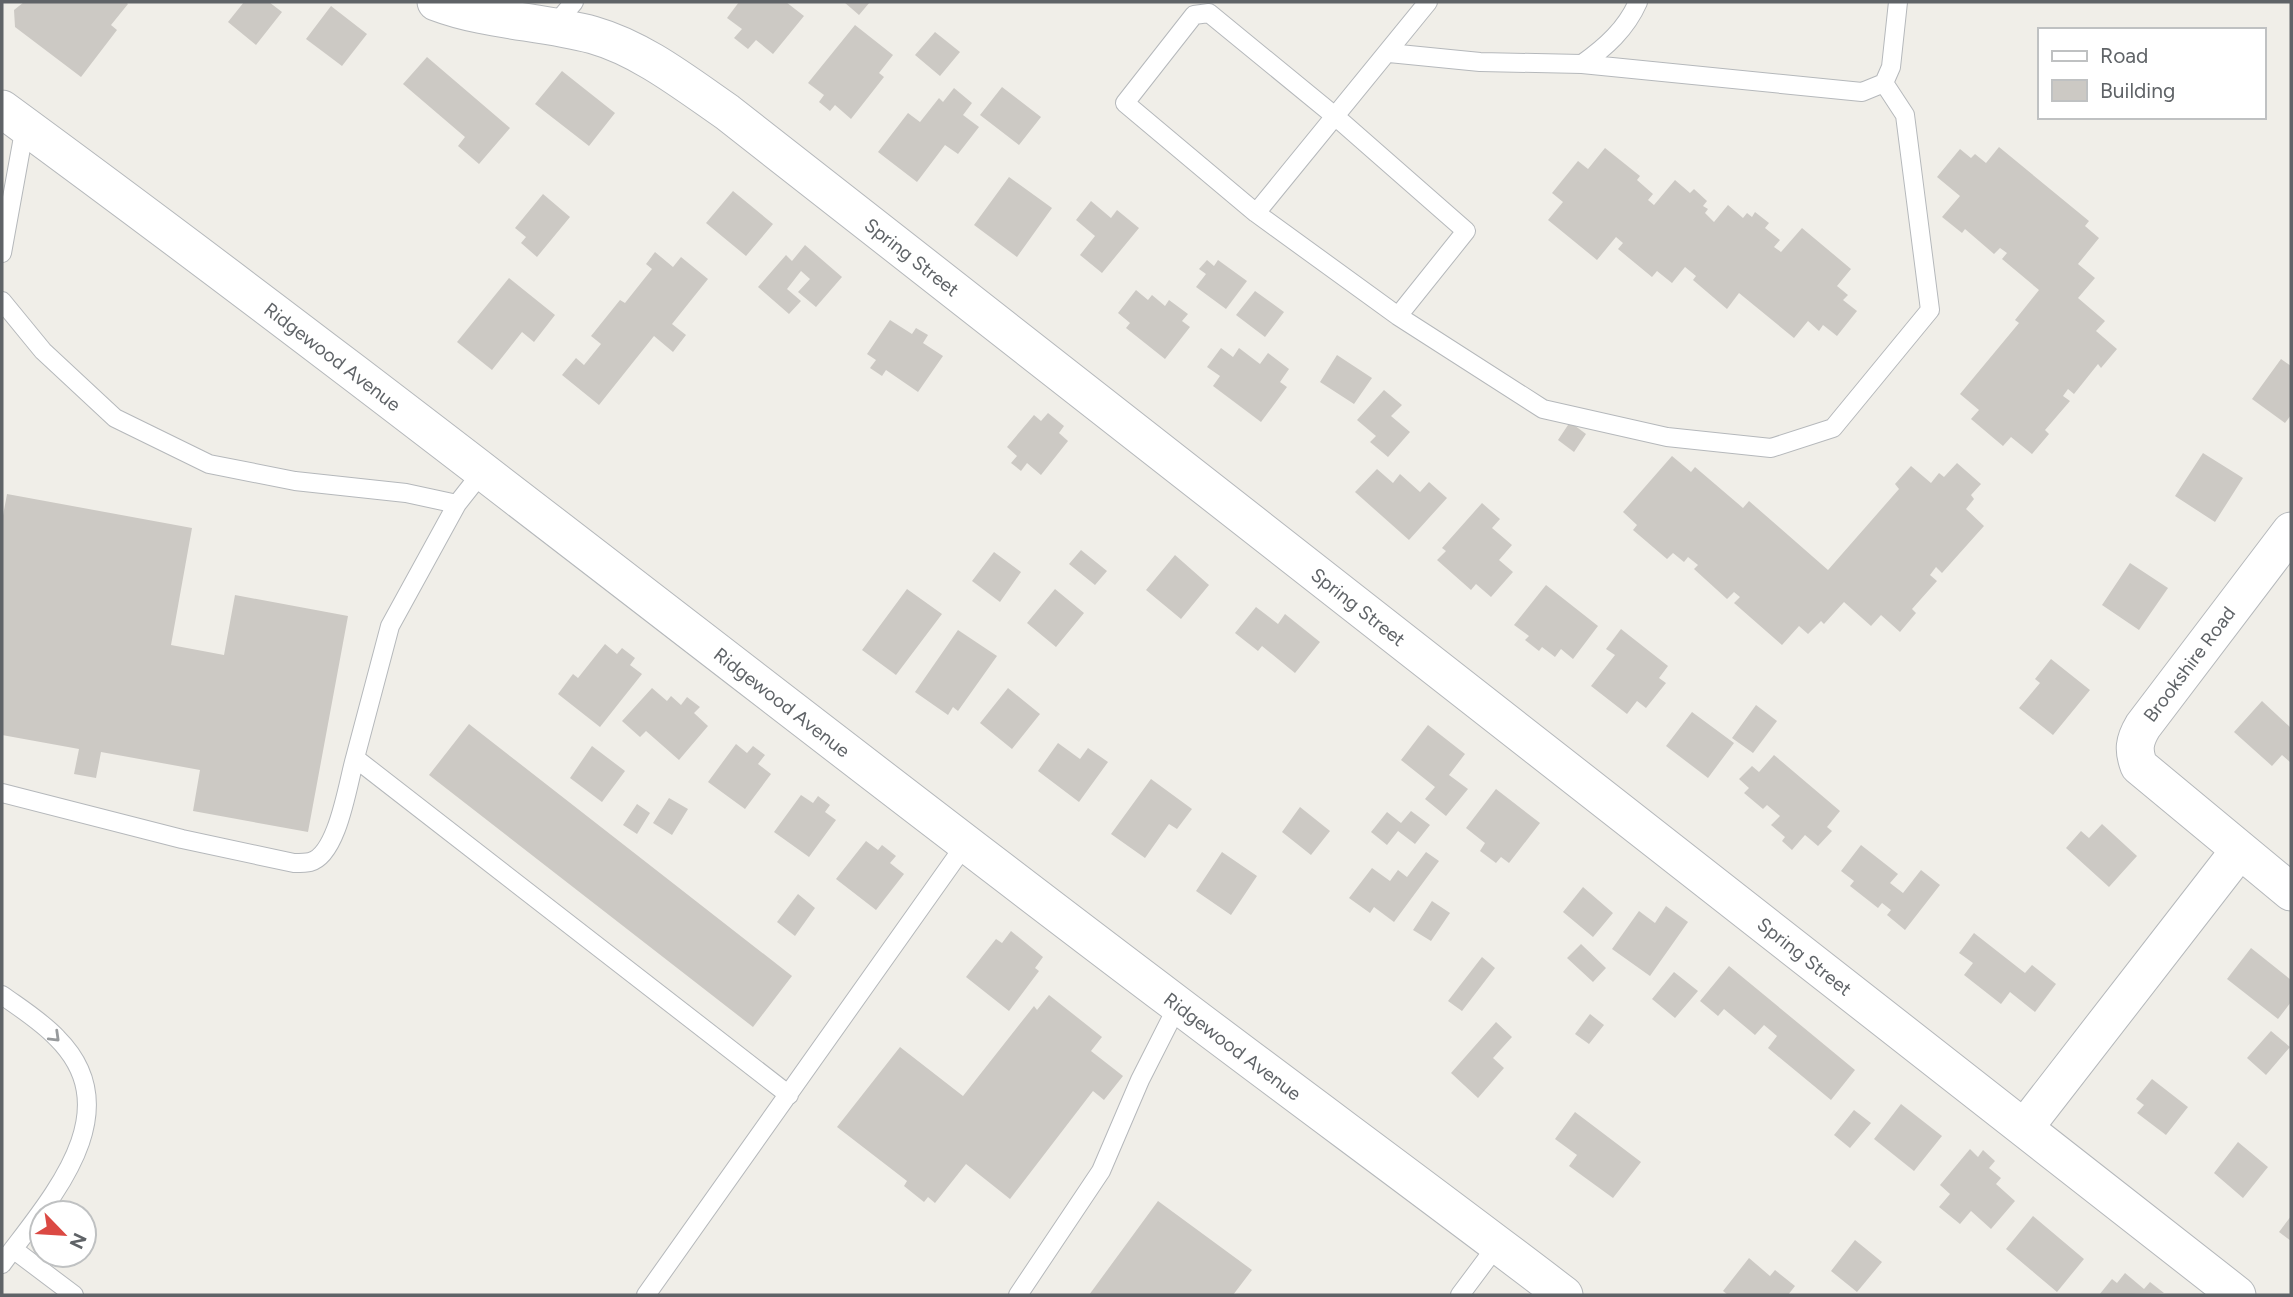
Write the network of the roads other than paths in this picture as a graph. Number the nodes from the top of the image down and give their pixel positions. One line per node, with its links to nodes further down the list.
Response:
1 (436, 2): 5 (street, Spring Street)
2 (1638, 2): 7 (lane)
3 (1898, 2): 8 (lane)
4 (1423, 7): 6 (lane)
5 (564, 14): 26 (street, Spring Street)
6 (1389, 53): 7 (lane); 9 (lane)
7 (1582, 64): 8 (lane)
8 (1884, 83): 14 (lane)
9 (1336, 117): 11 (lane); 11 (lane); 14 (lane)
10 (14, 118): 12 (lane); 15 (street, Ridgewood Avenue)
11 (1256, 213): 14 (lane)
12 (2, 253)
13 (2, 301): 16 (lane)
14 (1398, 316)
15 (483, 471): 16 (lane); 20 (street, Ridgewood Avenue)
16 (457, 504): 18 (lane)
17 (2291, 531): 21 (street, Brookshire Road)
18 (355, 758): 19 (lane); 25 (lane)
19 (2, 793)
20 (967, 842): 24 (street, Ridgewood Avenue); 25 (lane)
21 (2239, 851): 22 (street, Brookshire Road); 26 (street)
22 (2291, 892)
23 (2, 995): 28 (lane, one-way to 28)
24 (1178, 1005): 27 (street, Ridgewood Avenue); 31 (lane)
25 (789, 1095): 30 (lane)
26 (2025, 1127): 34 (street, Spring Street)
27 (1498, 1244): 32 (lane); 33 (street, Ridgewood Avenue)
28 (7, 1256): 29 (lane)
29 (74, 1295)
30 (646, 1295)
31 (1018, 1295)
32 (1460, 1295)
33 (1564, 1295)
34 (2238, 1295)

